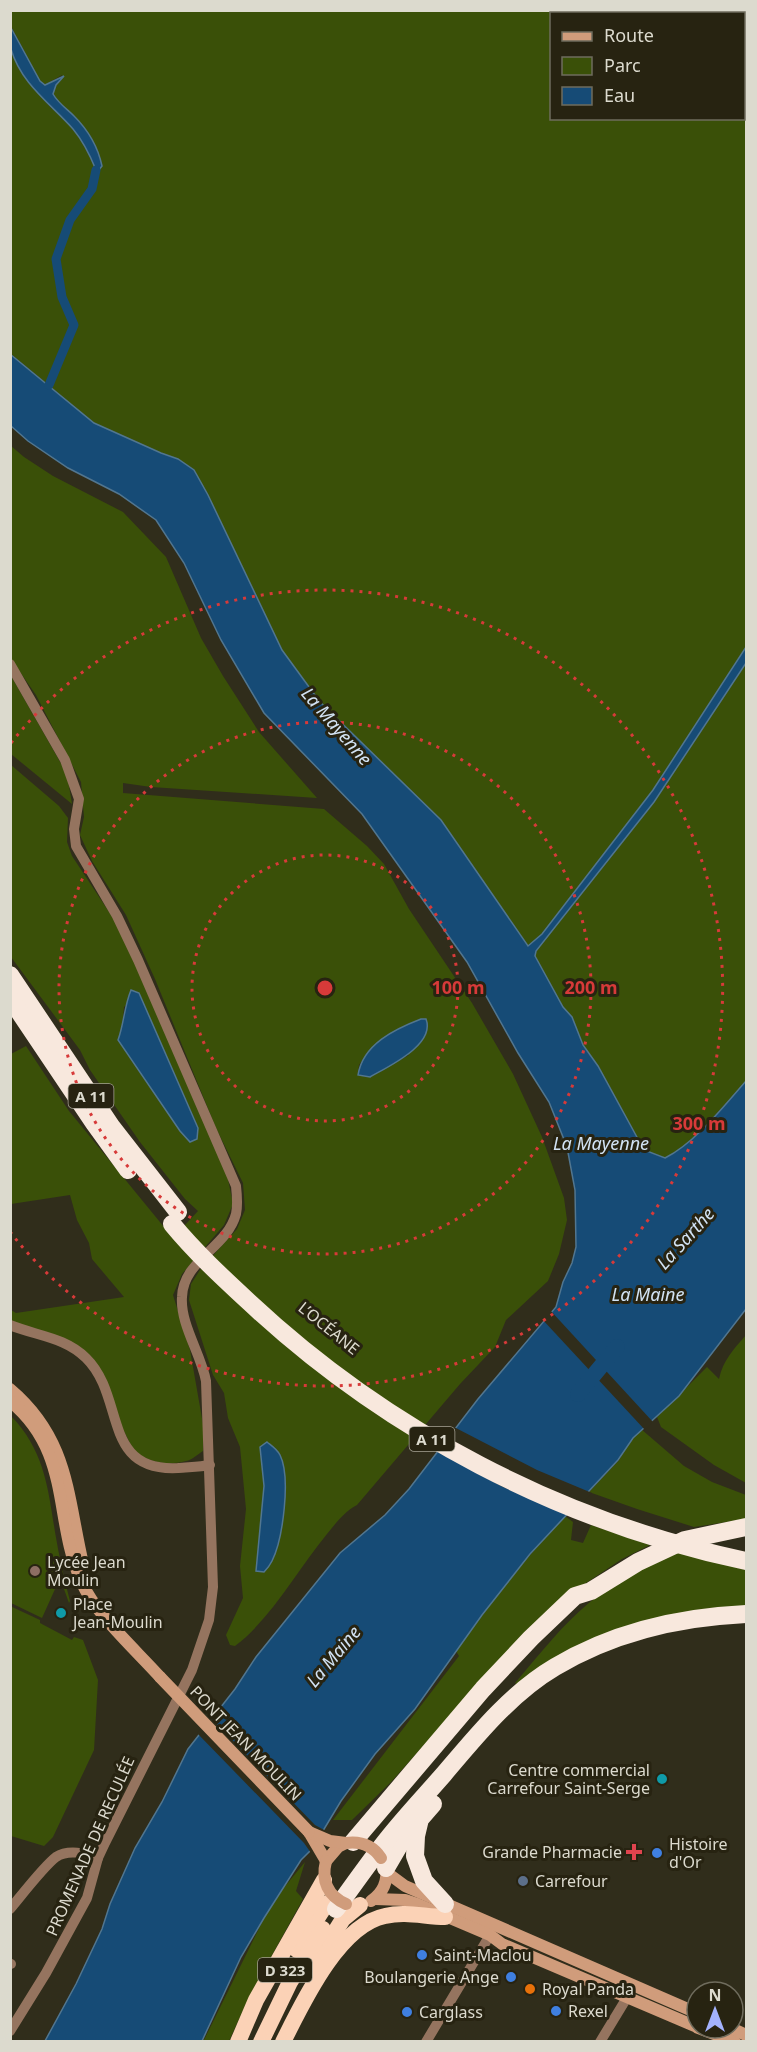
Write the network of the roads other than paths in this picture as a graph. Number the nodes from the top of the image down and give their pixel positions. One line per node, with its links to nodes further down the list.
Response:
1 (10, 664): 8 (street, PROMENADE DE RECULÉE)
2 (10, 975): 4 (highway, L’OCÉANE / A 11)
3 (10, 998): 4 (highway, L’OCÉANE / A 11)
4 (175, 1218): 10 (highway, L’OCÉANE / A 11); 11 (highway, L’OCÉANE / A 11, bridge)
5 (10, 1325): 8 (street)
6 (10, 1389): 13 (main road)
7 (10, 1401): 13 (main road)
8 (210, 1465): 19 (street, PROMENADE DE RECULÉE)
9 (747, 1527): 12 (highway)
10 (747, 1549)
11 (747, 1561)
12 (591, 1591): 18 (highway); 23 (highway)
13 (94, 1603): 17 (main road, PONT JEAN MOULIN, bridge)
14 (747, 1614): 15 (highway)
15 (654, 1628): 16 (highway); 23 (highway)
16 (420, 1819): 21 (highway); 25 (highway)
17 (309, 1832): 18 (main road, PONT JEAN MOULIN); 20 (main road, PONT JEAN MOULIN)
18 (350, 1843): 20 (main road); 21 (main road, PONT JEAN MOULIN, bridge)
19 (98, 1858): 24 (street); 32 (street, PROMENADE DE RECULÉE)
20 (324, 1858): 22 (main road, bridge)
21 (385, 1866): 23 (main road); 25 (main road, PONT JEAN MOULIN)
22 (324, 1880): 23 (main road, bridge); 33 (highway)
23 (349, 1904): 25 (main road); 34 (highway, D 323); 35 (highway, D 323); 36 (highway)
24 (10, 1908)
25 (445, 1910): 26 (main road); 27 (main road); 37 (highway)
26 (490, 1935): 27 (main road); 29 (main road); 38 (street)
27 (553, 1949): 28 (main road)
28 (634, 1986): 29 (street); 30 (main road)
29 (627, 1998): 31 (main road); 39 (street)
30 (685, 2008)
31 (685, 2023)
32 (10, 2031)
33 (238, 2042)
34 (250, 2042)
35 (261, 2042)
36 (274, 2042)
37 (283, 2042)
38 (426, 2042)
39 (600, 2042)

